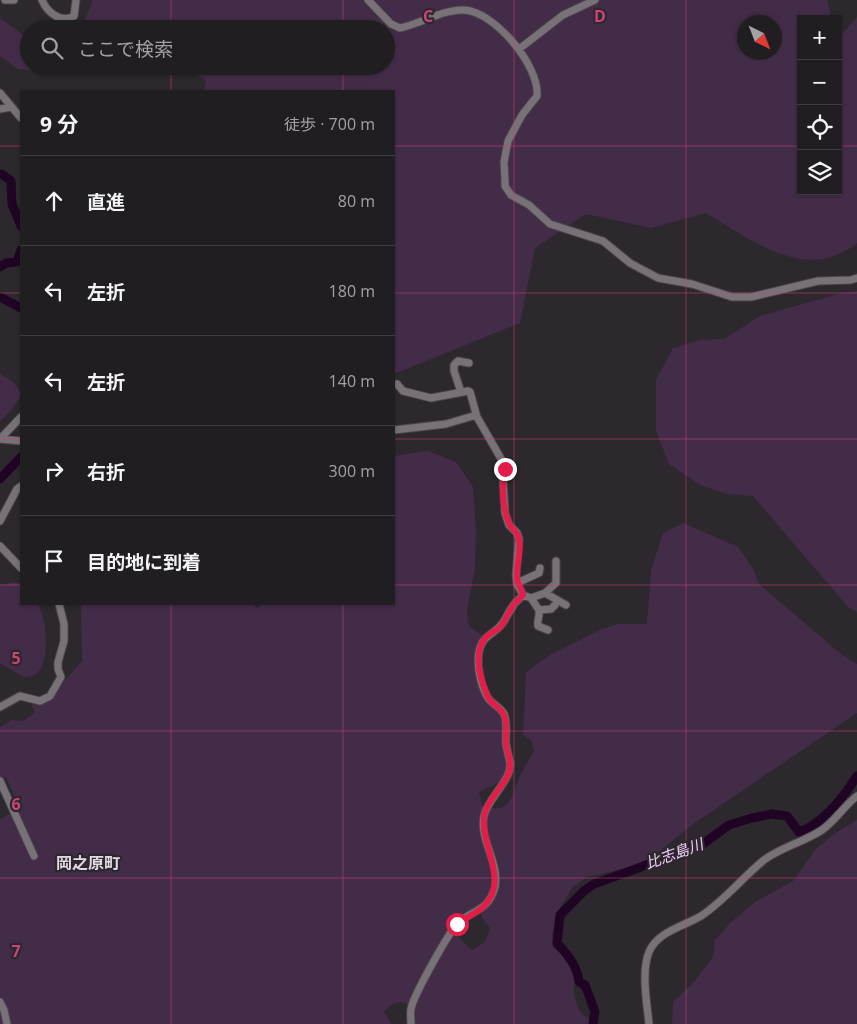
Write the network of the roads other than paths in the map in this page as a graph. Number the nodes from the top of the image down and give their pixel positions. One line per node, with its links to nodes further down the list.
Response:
1 (5, 0): 2 (street)
2 (14, 0)
3 (42, 0): 4 (street)
4 (76, 0)
5 (368, 0): 7 (street)
6 (595, 0): 9 (street)
7 (387, 20)
8 (395, 26): 9 (street)
9 (519, 49): 14 (street)
10 (0, 93): 11 (street)
11 (11, 107): 12 (street); 13 (street)
12 (0, 109)
13 (20, 117)
14 (857, 278)
15 (469, 363): 17 (street)
16 (397, 384): 17 (street)
17 (461, 392): 19 (street)
18 (20, 418): 21 (street)
19 (478, 418): 20 (street); 29 (street)
20 (395, 430)
21 (0, 439): 22 (street)
22 (20, 441)
23 (20, 487): 24 (street)
24 (0, 521)
25 (0, 546): 27 (street)
26 (556, 561): 30 (street)
27 (20, 567)
28 (540, 568): 29 (street)
29 (517, 583): 31 (street)
30 (545, 593): 32 (street); 35 (street)
31 (523, 595): 32 (street); 44 (street)
32 (531, 598): 36 (street)
33 (59, 605): 38 (street)
34 (555, 605): 36 (street)
35 (566, 605)
36 (539, 610): 37 (street)
37 (548, 630)
38 (0, 707)
39 (0, 781): 41 (street)
40 (857, 796): 45 (street)
41 (34, 856)
42 (0, 1002): 43 (street)
43 (7, 1024)
44 (411, 1024)
45 (649, 1024)

